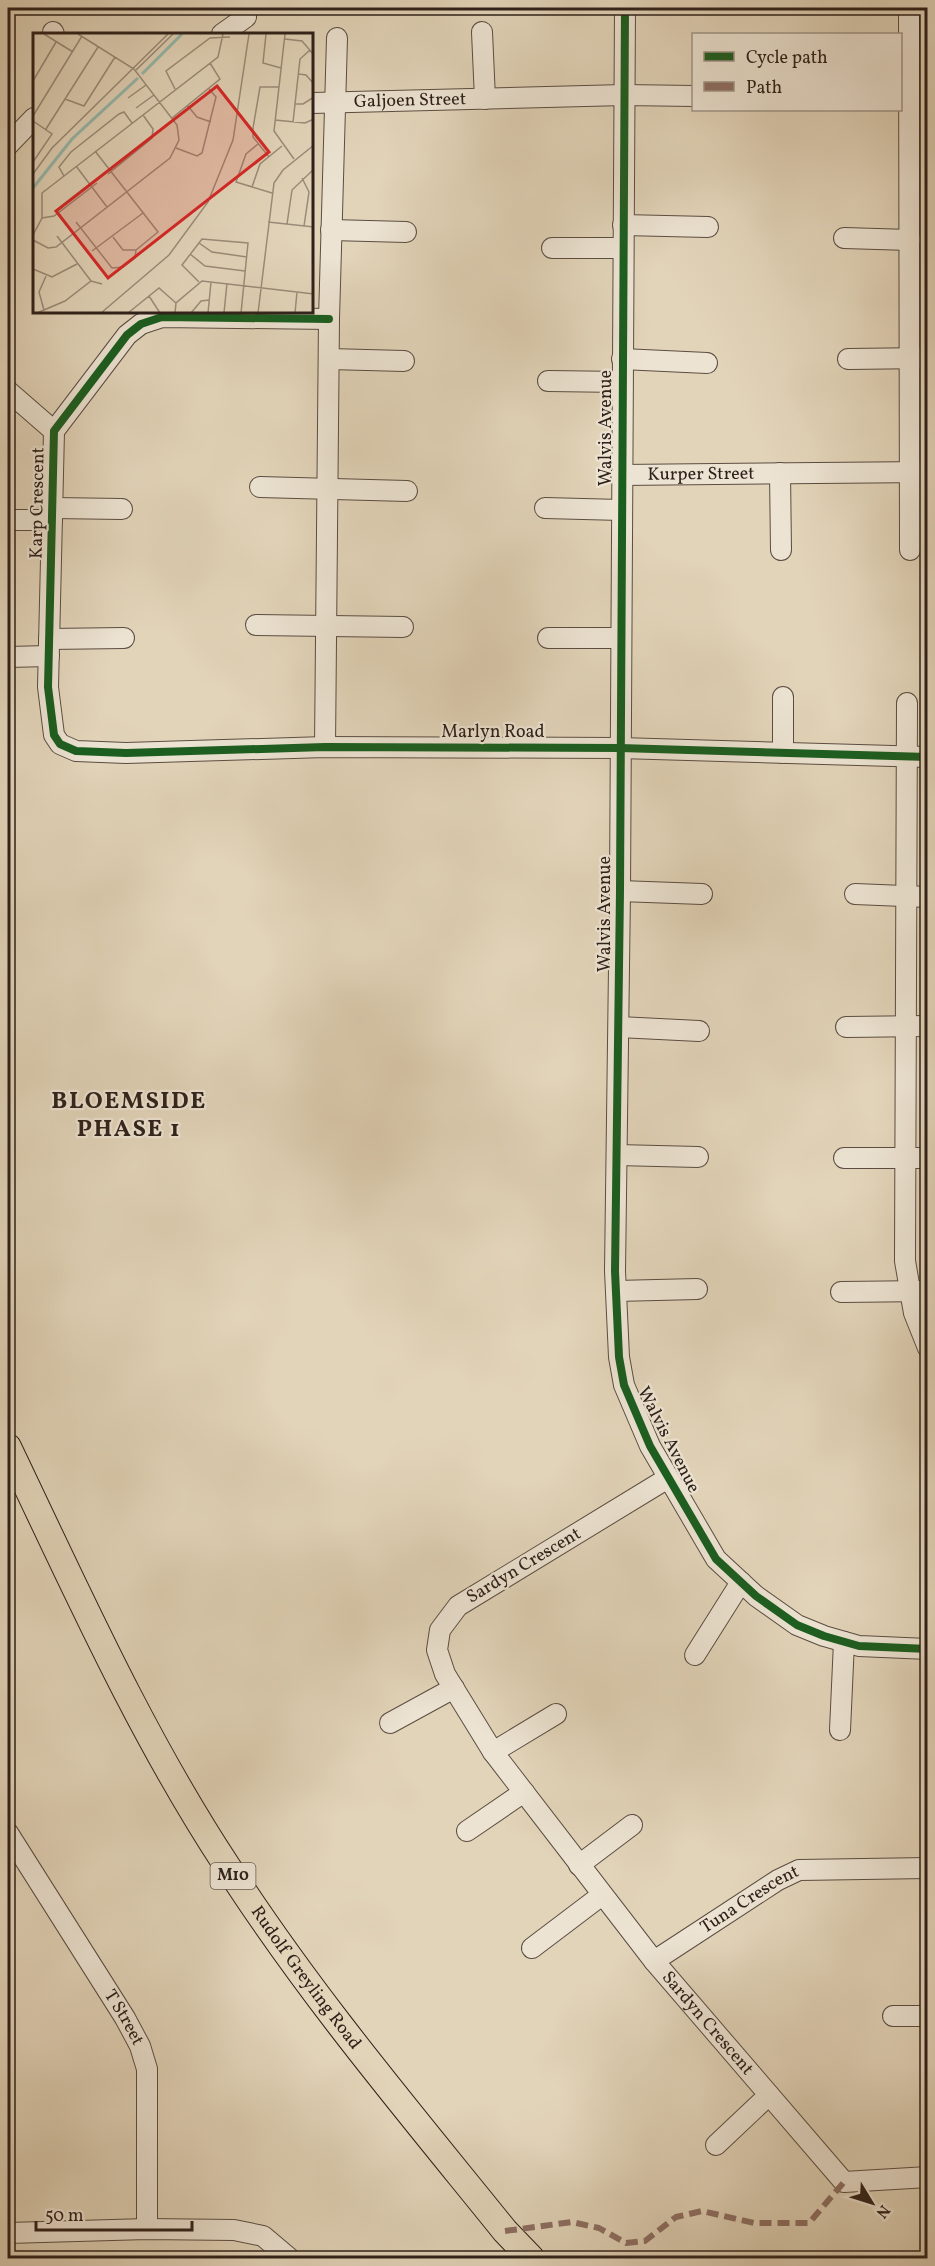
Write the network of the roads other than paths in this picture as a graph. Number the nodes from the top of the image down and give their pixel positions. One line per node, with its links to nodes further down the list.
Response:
1 (624, 8): 8 (street, Walvis Avenue)
2 (909, 8): 7 (street)
3 (246, 17): 5 (street)
4 (482, 32): 10 (street, Galjoen Street)
5 (223, 33)
6 (338, 38): 12 (street, Galjoen Street)
7 (912, 92): 18 (street)
8 (624, 95): 9 (street); 10 (street, Galjoen Street); 15 (street, Walvis Avenue)
9 (692, 96)
10 (485, 99): 12 (street, Galjoen Street)
11 (314, 103): 12 (street, Galjoen Street)
12 (334, 104): 17 (street)
13 (33, 119): 14 (street)
14 (8, 145)
15 (623, 225): 16 (street); 22 (street, Walvis Avenue)
16 (708, 227)
17 (331, 230): 19 (street); 24 (street)
18 (916, 231): 20 (street); 25 (street)
19 (406, 232)
20 (844, 238)
21 (552, 248): 22 (street)
22 (623, 248): 27 (street, Walvis Avenue)
23 (209, 315): 24 (street, Karp Crescent); 34 (street, Karp Crescent)
24 (329, 319): 26 (street)
25 (919, 358): 28 (street); 35 (street)
26 (329, 359): 29 (street); 39 (street)
27 (622, 359): 30 (street, Walvis Avenue); 32 (street, Walvis Avenue)
28 (848, 359)
29 (404, 361)
30 (707, 363)
31 (548, 381): 32 (street, Walvis Avenue)
32 (622, 382): 37 (street, Walvis Avenue)
33 (8, 391): 34 (street)
34 (54, 431): 44 (street, Karp Crescent)
35 (919, 472): 36 (street, Kurper Street); 47 (street)
36 (780, 473): 37 (street, Kurper Street); 46 (street, Kurper Street)
37 (621, 475): 43 (street, Walvis Avenue)
38 (260, 487): 39 (street)
39 (327, 489): 40 (street); 49 (street)
40 (407, 492)
41 (122, 508): 44 (street, Karp Crescent)
42 (545, 508): 43 (street, Walvis Avenue)
43 (621, 510): 53 (street, Walvis Avenue)
44 (52, 514): 45 (street, Karp Crescent); 54 (street, Karp Crescent)
45 (8, 520)
46 (781, 550)
47 (910, 550)
48 (256, 625): 49 (street)
49 (326, 626): 50 (street); 59 (street)
50 (403, 627)
51 (124, 638): 54 (street)
52 (548, 638): 53 (street)
53 (620, 638): 60 (street, Walvis Avenue)
54 (49, 648): 55 (street); 58 (street, Karp Crescent)
55 (8, 657)
56 (783, 697): 61 (street)
57 (907, 703): 62 (street)
58 (60, 744): 59 (street, Marlyn Road)
59 (325, 747): 60 (street, Marlyn Road)
60 (620, 748): 61 (street, Marlyn Road); 64 (street, Walvis Avenue)
61 (783, 753): 62 (street, Marlyn Road)
62 (906, 757): 63 (street, Marlyn Road); 67 (street)
63 (927, 757)
64 (621, 891): 65 (street, Walvis Avenue); 71 (street, Walvis Avenue)
65 (702, 894)
66 (855, 894): 67 (street)
67 (906, 896): 68 (street); 69 (street)
68 (927, 897)
69 (906, 1026): 70 (street); 72 (street); 77 (street)
70 (927, 1026)
71 (619, 1027): 73 (street); 74 (street, Walvis Avenue)
72 (846, 1028)
73 (699, 1031)
74 (617, 1155): 75 (street); 80 (street, Walvis Avenue)
75 (698, 1157)
76 (844, 1158): 77 (street)
77 (906, 1158): 78 (street); 81 (street)
78 (927, 1158)
79 (697, 1289): 80 (street)
80 (616, 1291): 85 (street, Walvis Avenue)
81 (919, 1291): 82 (street); 83 (street)
82 (841, 1292)
83 (927, 1348)
84 (8, 1447): 112 (main road, Rudolf Greyling Road / M10)
85 (668, 1478): 86 (street, Walvis Avenue); 90 (street, Sardyn Crescent)
86 (741, 1582): 87 (street, Walvis Avenue); 89 (street)
87 (844, 1642): 88 (street, Walvis Avenue); 93 (street)
88 (927, 1648)
89 (695, 1655)
90 (454, 1688): 92 (street); 94 (street, Sardyn Crescent)
91 (556, 1714): 94 (street)
92 (390, 1723)
93 (840, 1730)
94 (493, 1752): 95 (street, Sardyn Crescent)
95 (524, 1792): 97 (street); 99 (street, Sardyn Crescent)
96 (632, 1825): 99 (street)
97 (467, 1831)
98 (8, 1833): 109 (street, T Street)
99 (579, 1864): 101 (street, Sardyn Crescent)
100 (927, 1868): 103 (street, Tuna Crescent)
101 (602, 1895): 102 (street); 103 (street, Sardyn Crescent)
102 (532, 1948)
103 (654, 1961): 106 (street, Sardyn Crescent)
104 (893, 2016): 105 (street)
105 (927, 2016)
106 (769, 2095): 107 (street); 108 (street, Sardyn Crescent)
107 (717, 2145)
108 (927, 2177)
109 (147, 2229): 110 (street); 111 (street)
110 (8, 2233)
111 (289, 2259)
112 (531, 2259)

